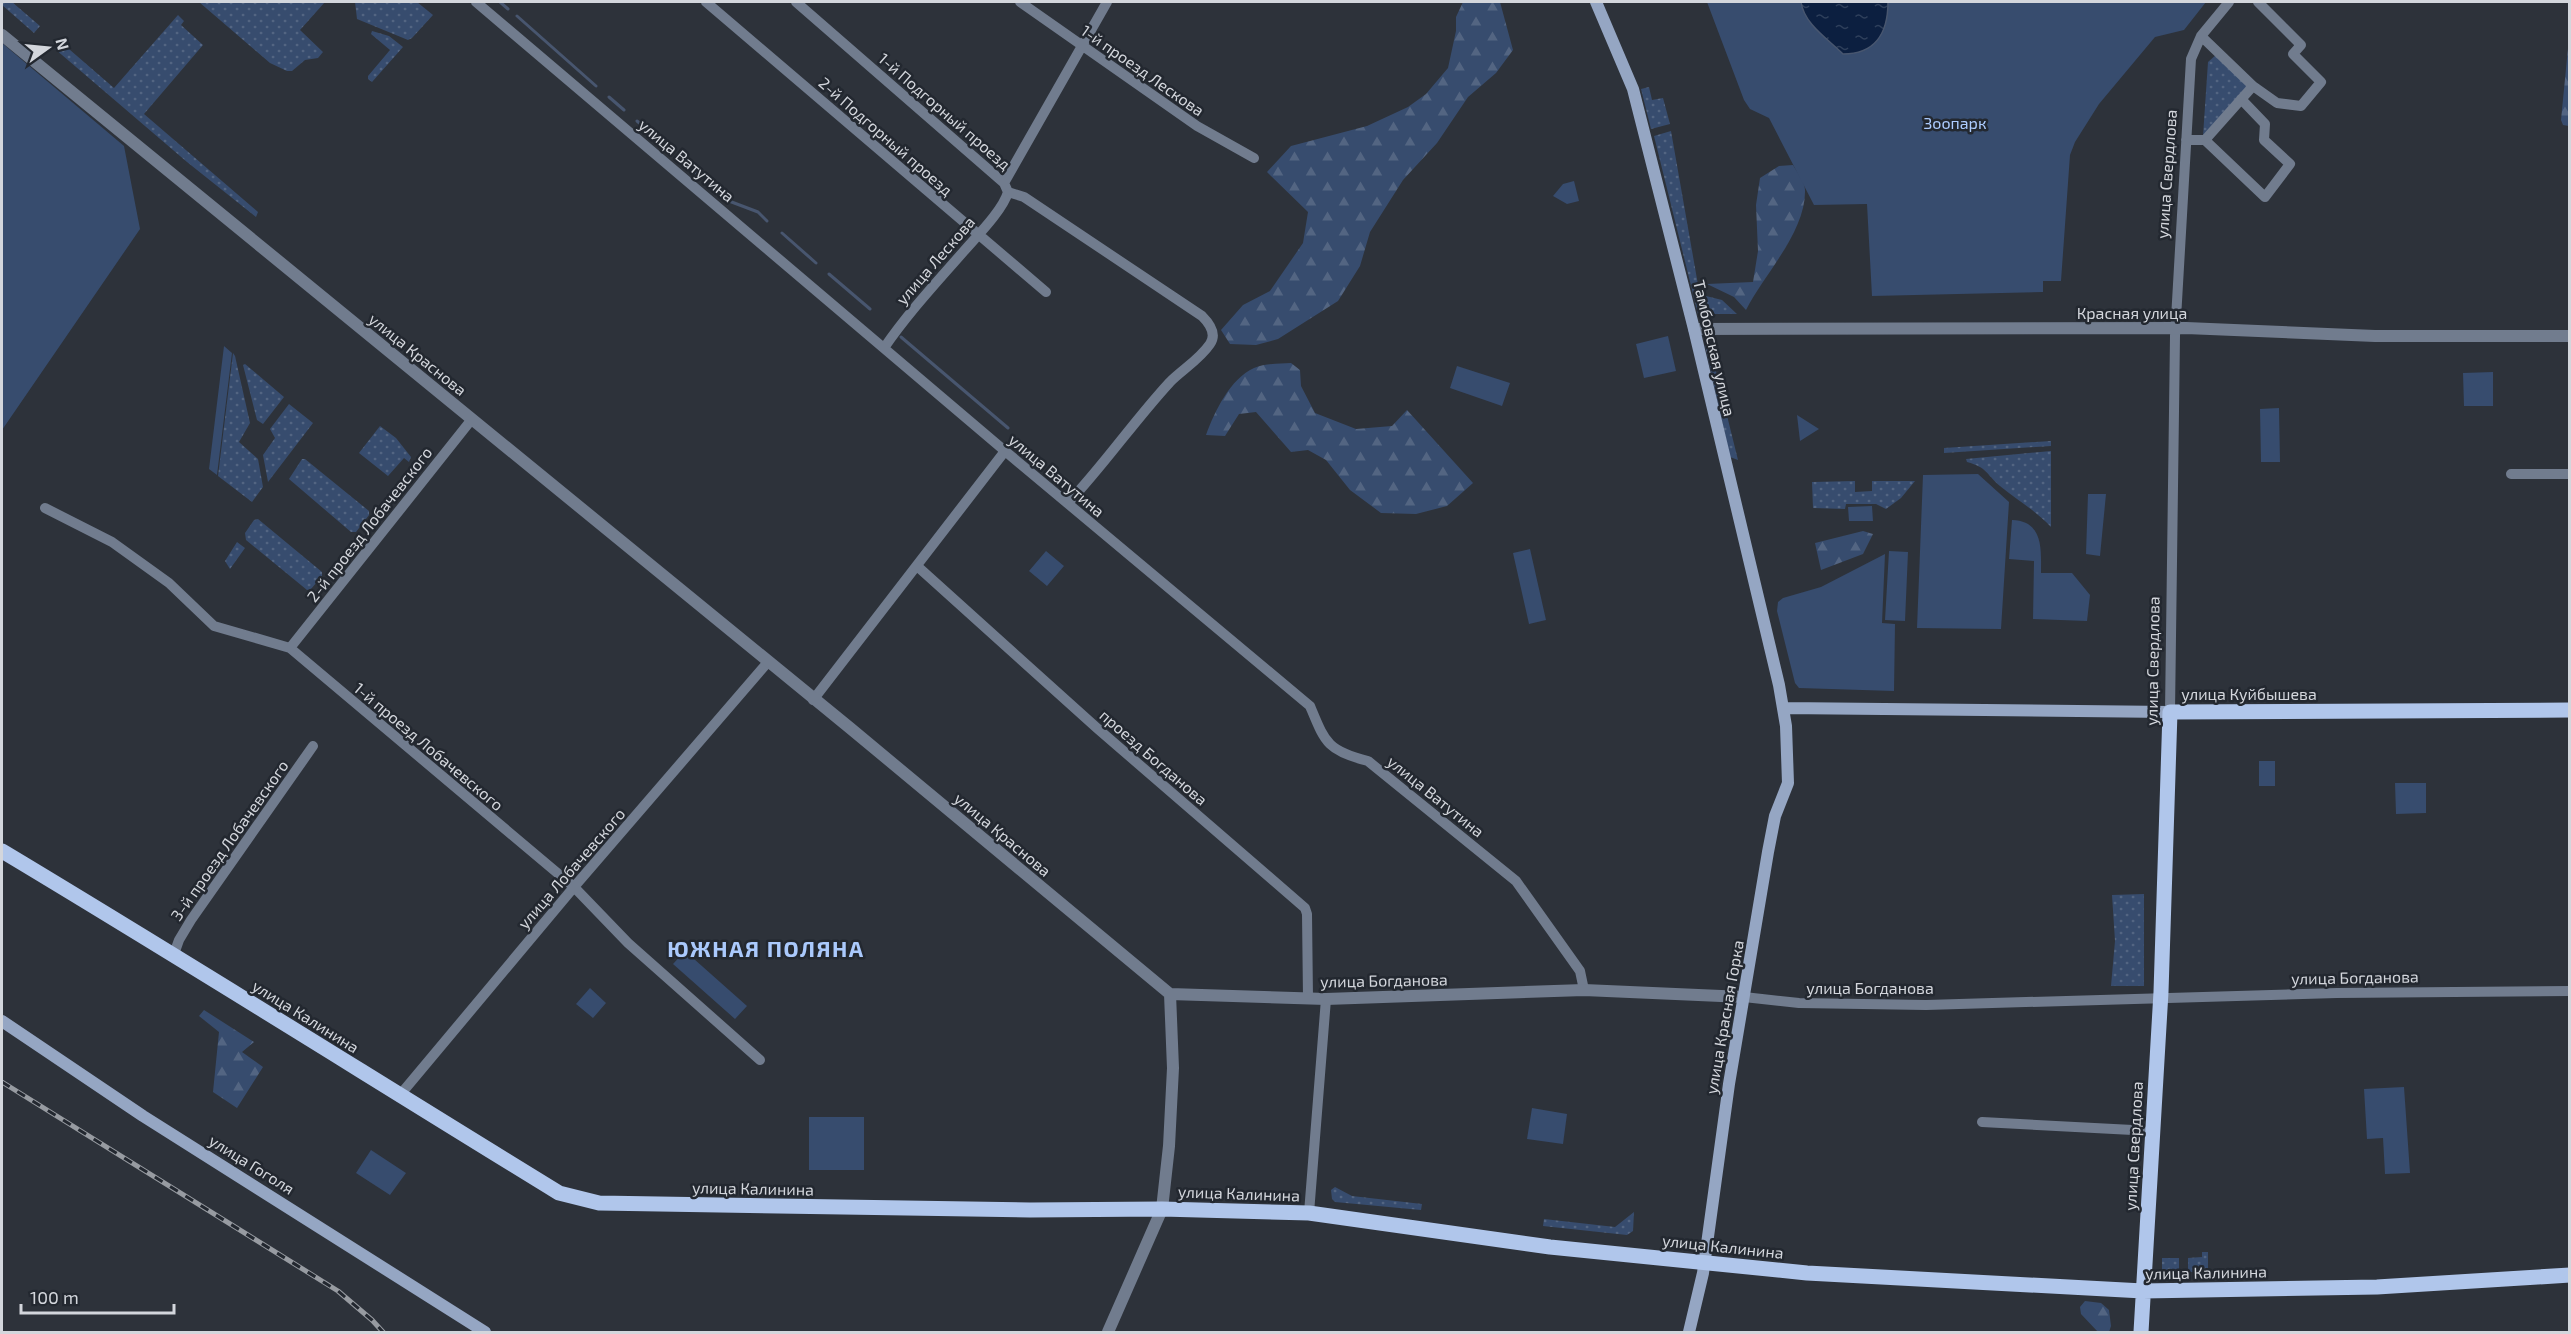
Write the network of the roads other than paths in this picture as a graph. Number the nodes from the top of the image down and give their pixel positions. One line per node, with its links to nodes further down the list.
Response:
1 (476, 2): 23 (street, улица Ватутина)
2 (706, 2): 18 (street, 2-й Подгорный проезд)
3 (795, 2): 17 (street, 1-й Подгорный проезд)
4 (1020, 2): 11 (street, 1-й проезд Лескова)
5 (1107, 2): 11 (street, улица Лескова)
6 (2229, 2): 10 (street, улица Свердлова)
7 (2258, 2): 12 (street)
8 (1599, 4): 21 (main road, Тамбовская улица)
9 (2, 35): 24 (street, улица Краснова)
10 (2201, 36): 12 (street); 14 (street, улица Свердлова)
11 (1083, 47): 16 (street, 1-й проезд Лескова); 17 (street, улица Лескова)
12 (2253, 86): 13 (street)
13 (2241, 99): 15 (street); 15 (street)
14 (2186, 140): 15 (street); 20 (street, улица Свердлова)
15 (2205, 140)
16 (1254, 158)
17 (1006, 188): 18 (street, улица Лескова); 28 (street, 1-й Подгорный проезд)
18 (977, 235): 19 (street, 2-й Подгорный проезд); 23 (street, улица Лескова)
19 (1046, 292)
20 (2176, 328): 21 (street, Красная улица); 22 (street, Красная улица); 36 (street, улица Свердлова)
21 (1694, 329): 34 (main road, Тамбовская улица)
22 (2570, 336)
23 (884, 348): 25 (street, улица Ватутина)
24 (472, 419): 31 (street, 2-й проезд Лобачевского); 32 (street, улица Краснова)
25 (1005, 451): 28 (street, улица Ватутина); 30 (street)
26 (2511, 474): 27 (street)
27 (2570, 474)
28 (1068, 502): 41 (street, улица Ватутина)
29 (45, 508): 31 (street, 1-й проезд Лобачевского)
30 (917, 566): 33 (street); 45 (street, проезд Богданова)
31 (290, 648): 39 (street, 1-й проезд Лобачевского)
32 (768, 662): 33 (street, улица Краснова); 39 (street, улица Лобачевского)
33 (813, 700): 43 (street, улица Краснова)
34 (1784, 708): 36 (main road, улица Куйбышева); 44 (main road, улица Красная Горка)
35 (2570, 710): 36 (main road, улица Куйбышева)
36 (2170, 712): 46 (main road, улица Свердлова)
37 (314, 746): 40 (street, 3-й проезд Лобачевского)
38 (2, 851): 40 (main road, улица Калинина)
39 (574, 887): 49 (street, 1-й проезд Лобачевского); 50 (street, улица Лобачевского)
40 (174, 954): 50 (main road, улица Калинина)
41 (1584, 990): 44 (street, улица Богданова); 47 (street, улица Богданова)
42 (2570, 991): 46 (street, улица Богданова)
43 (1170, 994): 45 (street, улица Богданова); 53 (street)
44 (1744, 997): 46 (street, улица Богданова); 55 (main road, улица Красная Горка)
45 (1308, 998): 47 (street, улица Богданова)
46 (2160, 998): 52 (main road, улица Свердлова)
47 (1326, 999): 54 (street)
48 (2, 1021): 58 (main road, улица Гоголя)
49 (760, 1060)
50 (399, 1095): 53 (main road, улица Калинина)
51 (1983, 1122): 52 (street)
52 (2152, 1131): 57 (main road, улица Свердлова)
53 (1162, 1209): 54 (main road, улица Калинина); 59 (street)
54 (1309, 1213): 55 (main road, улица Калинина)
55 (1705, 1263): 57 (main road, улица Калинина); 60 (main road, улица Красная Горка)
56 (2570, 1275): 57 (main road, улица Калинина)
57 (2143, 1291): 61 (main road, улица Свердлова)
58 (485, 1332)
59 (1108, 1332)
60 (1689, 1332)
61 (2141, 1332)

